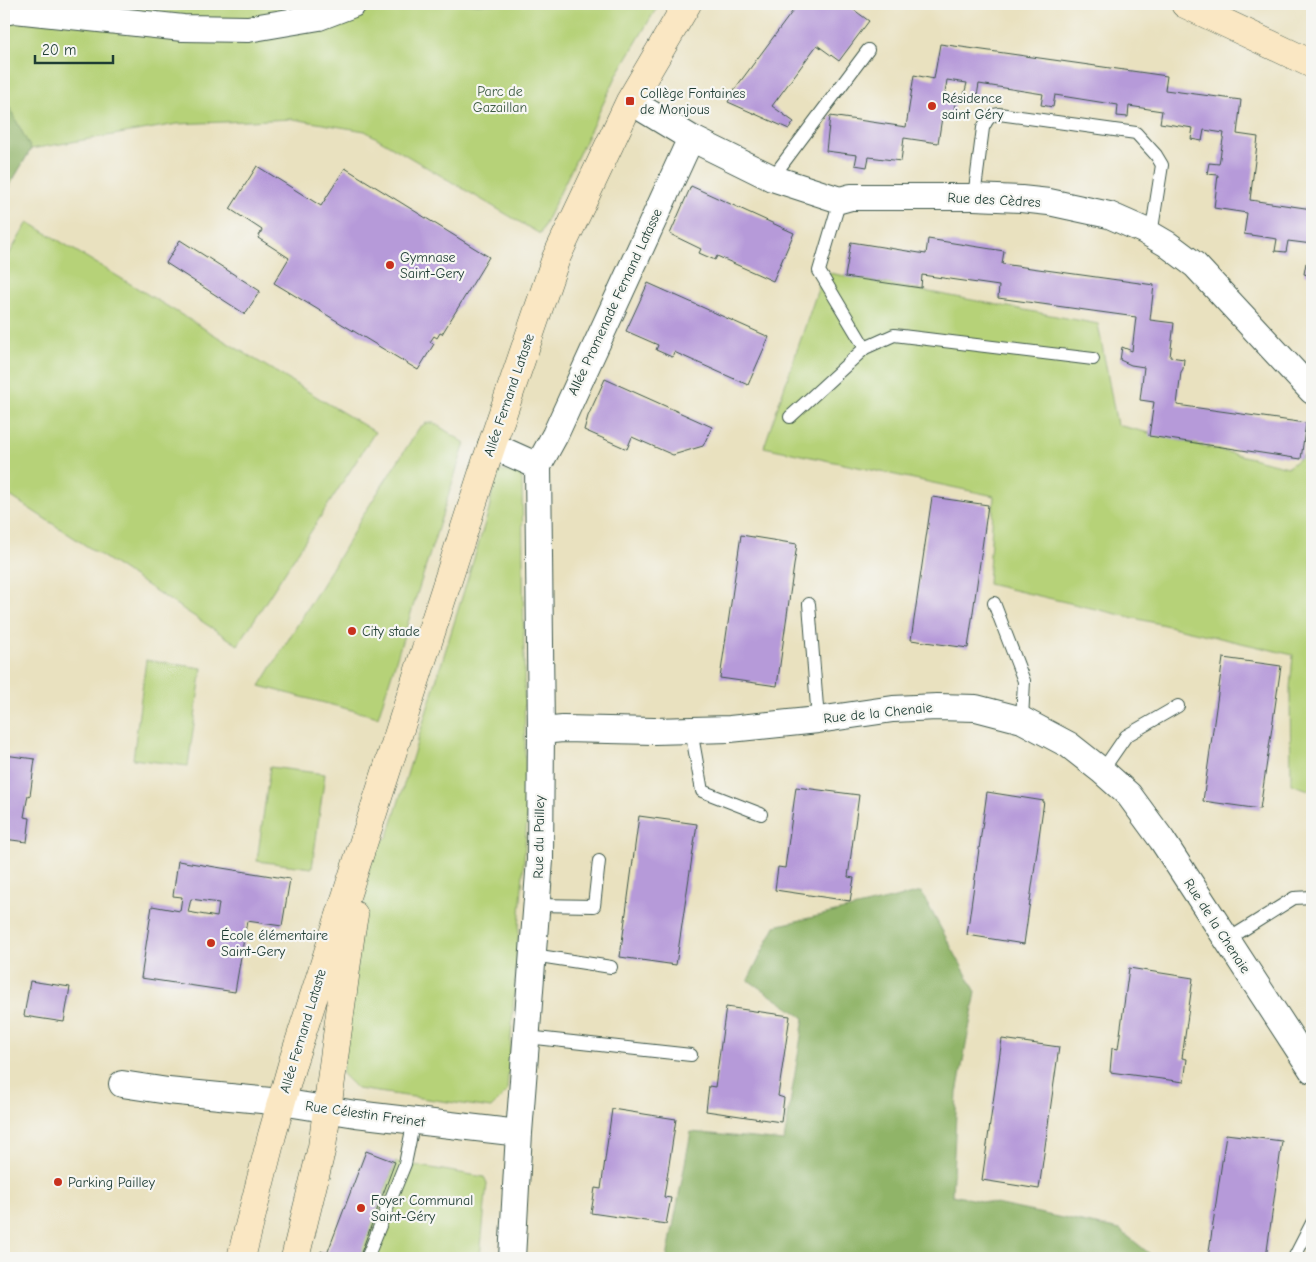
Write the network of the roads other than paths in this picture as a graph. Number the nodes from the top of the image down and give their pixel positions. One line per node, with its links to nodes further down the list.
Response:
1 (353, 4): 4 (street)
2 (687, 4): 7 (street, Allée Fernand Lataste)
3 (1185, 4): 6 (street)
4 (4, 12)
5 (868, 50): 9 (lane)
6 (1312, 64)
7 (630, 101): 8 (street, Rue des Cèdres); 17 (street, Allée Fernand Lataste)
8 (691, 138): 9 (street, Rue des Cèdres); 18 (street, Allée Promenade Fernand Latasse)
9 (772, 178): 11 (street, Rue des Cèdres)
10 (974, 197): 11 (street, Rue des Cèdres); 12 (street, Rue des Cèdres); 12 (lane)
11 (840, 200): 13 (lane)
12 (1151, 235): 15 (street, Rue des Cèdres)
13 (865, 348): 14 (lane); 16 (lane)
14 (1093, 359)
15 (1312, 391)
16 (790, 416)
17 (491, 445): 18 (street); 27 (street, Allée Fernand Lataste)
18 (538, 466): 25 (street, Rue du Pailley)
19 (994, 603): 23 (lane)
20 (809, 604): 22 (lane)
21 (1178, 706): 26 (lane)
22 (818, 720): 23 (street, Rue de la Chenaie); 24 (street, Rue de la Chenaie)
23 (1022, 720): 26 (street, Rue de la Chenaie)
24 (691, 730): 25 (street, Rue de la Chenaie); 28 (lane)
25 (541, 731): 31 (street, Rue du Pailley)
26 (1102, 771): 32 (street, Rue de la Chenaie)
27 (375, 806): 39 (street, Allée Fernand Lataste); 40 (street, Allée Fernand Lataste)
28 (761, 814)
29 (599, 860): 31 (lane)
30 (1312, 897): 32 (lane)
31 (537, 905): 33 (street, Rue du Pailley)
32 (1227, 940): 37 (street, Rue de la Chenaie)
33 (532, 955): 34 (lane); 35 (street, Rue du Pailley)
34 (611, 967)
35 (527, 1037): 36 (lane); 42 (street, Rue du Pailley)
36 (691, 1055)
37 (1312, 1070)
38 (122, 1084): 39 (street, Rue Célestin Freinet)
39 (281, 1102): 40 (street, Rue Célestin Freinet); 44 (street, Allée Fernand Lataste)
40 (327, 1109): 41 (street, Rue Célestin Freinet); 45 (street, Allée Fernand Lataste)
41 (414, 1120): 42 (street, Rue Célestin Freinet); 46 (lane)
42 (519, 1133): 47 (street, Rue du Pailley)
43 (1312, 1223): 48 (lane)
44 (241, 1258)
45 (295, 1258)
46 (367, 1258)
47 (512, 1258)
48 (1294, 1258)

